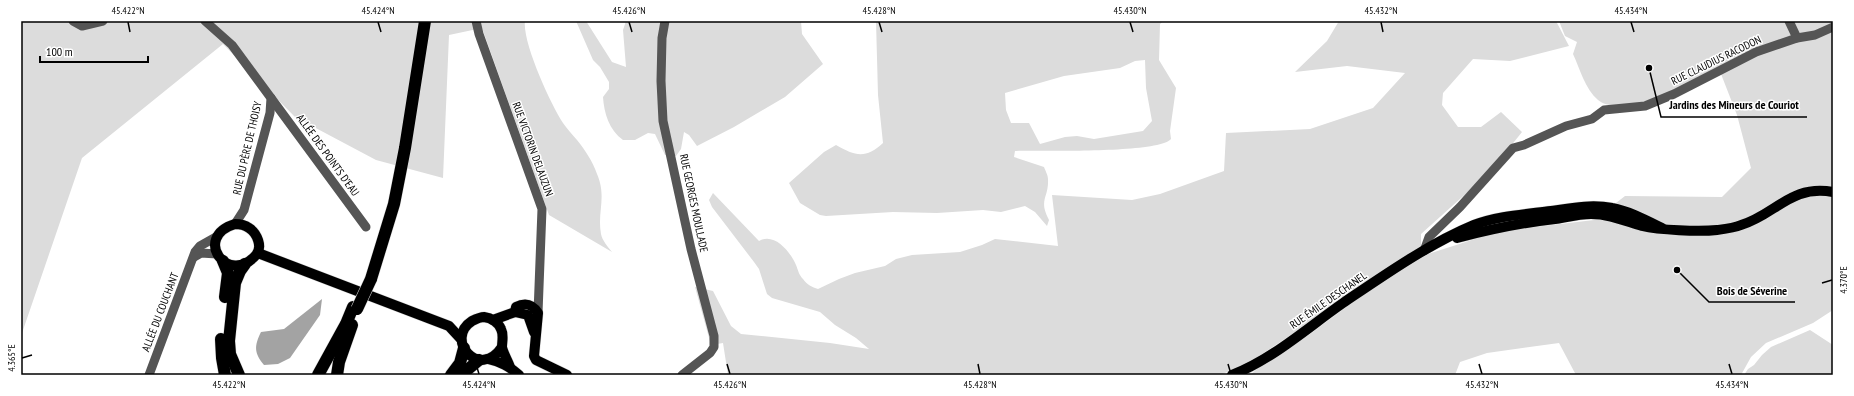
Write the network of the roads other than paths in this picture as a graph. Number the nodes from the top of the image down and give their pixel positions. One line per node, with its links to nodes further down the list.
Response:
1 (74, 21): 2 (street)
2 (103, 21)
3 (205, 21): 11 (street, RUE DU PÈRE DE THOISY)
4 (417, 21): 23 (highway)
5 (425, 21): 23 (highway)
6 (476, 21): 25 (street, RUE VICTORIN DELAUZUN)
7 (665, 21): 48 (street, RUE GEORGES MOULLADE)
8 (1789, 21): 10 (street)
9 (1833, 27): 10 (street, RUE CLAUDIUS RACODON)
10 (1797, 38): 18 (street, RUE CLAUDIUS RACODON)
11 (271, 98): 13 (street, RUE DU PÈRE DE THOISY); 15 (street, ALLÉE DES POINTS D'EAU)
12 (1833, 192): 18 (main road, RUE ÉMILE DESCHANEL)
13 (244, 210): 14 (street, RUE DU PÈRE DE THOISY); 16 (street, RUE DU PÈRE DE THOISY)
14 (234, 224): 16 (main road); 17 (main road, RUE DU PÈRE DE THOISY)
15 (366, 227)
16 (250, 228): 19 (main road, RUE DU PÈRE DE THOISY)
17 (216, 237): 20 (street, ALLÉE DU COUCHANT); 21 (main road)
18 (1424, 251): 49 (main road, RUE ÉMILE DESCHANEL)
19 (258, 253): 22 (main road); 30 (main road)
20 (194, 257): 21 (street); 37 (street, ALLÉE DU COUCHANT)
21 (220, 257): 22 (main road); 38 (highway)
22 (245, 264): 39 (highway)
23 (368, 279): 24 (highway)
24 (355, 308): 28 (highway); 42 (highway); 43 (highway)
25 (538, 313): 26 (main road); 32 (main road)
26 (511, 314): 27 (main road); 31 (main road); 32 (main road)
27 (493, 320): 29 (main road); 31 (main road)
28 (346, 324): 40 (highway); 41 (highway)
29 (467, 325): 30 (main road); 33 (main road)
30 (449, 326): 33 (main road)
31 (501, 329): 34 (main road)
32 (536, 337): 47 (main road)
33 (463, 343): 35 (main road); 44 (highway)
34 (502, 347): 35 (main road); 36 (main road)
35 (483, 360): 36 (main road); 45 (highway)
36 (510, 367): 46 (main road)
37 (149, 375)
38 (225, 375)
39 (239, 375)
40 (311, 375)
41 (318, 375)
42 (324, 375)
43 (338, 375)
44 (451, 375)
45 (461, 375)
46 (519, 375)
47 (567, 375)
48 (682, 375)
49 (1232, 375)

